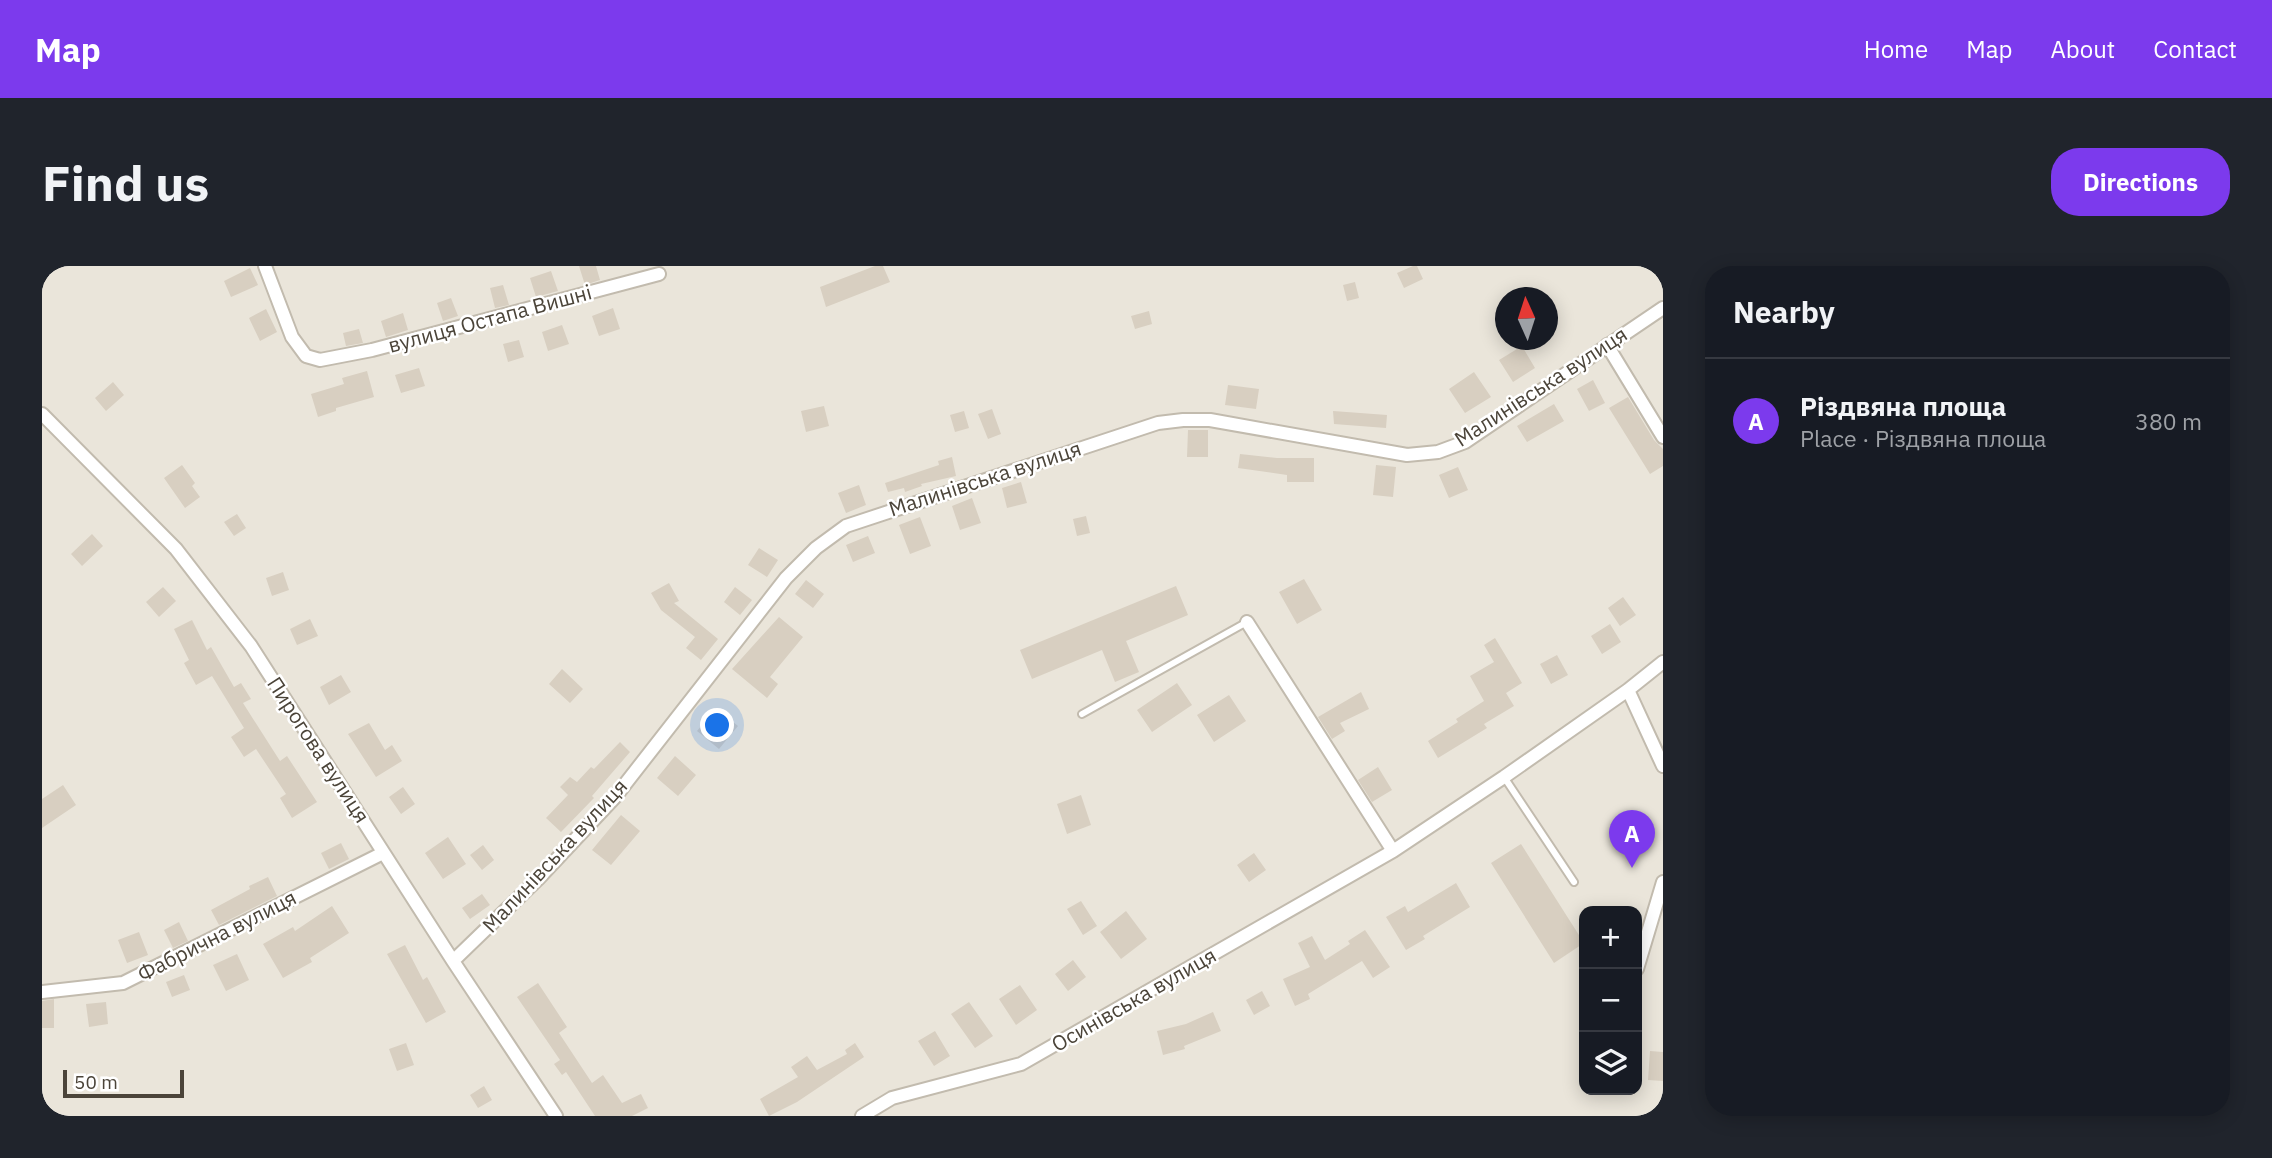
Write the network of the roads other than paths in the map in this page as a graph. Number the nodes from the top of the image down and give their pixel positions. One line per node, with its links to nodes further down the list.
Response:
1 (265, 266): 2 (street, вулиця Остапа Вишні)
2 (659, 274)
3 (1663, 308): 4 (street, Малинівська вулиця)
4 (1607, 345): 6 (street); 18 (street, Малинівська вулиця)
5 (42, 414): 14 (street, Пирогова вулиця)
6 (1663, 437)
7 (1247, 622): 10 (lane); 13 (street)
8 (1663, 662): 9 (street, Осинівська вулиця)
9 (1628, 690): 11 (street); 12 (street, Осинівська вулиця)
10 (1082, 714)
11 (1663, 766)
12 (1504, 777): 13 (street, Осинівська вулиця); 15 (lane)
13 (1393, 851): 21 (street, Осинівська вулиця)
14 (383, 853): 18 (street, Пирогова вулиця); 19 (street, Фабрична вулиця)
15 (1574, 882)
16 (1663, 882): 17 (street)
17 (1642, 952)
18 (453, 961): 20 (street, Пирогова вулиця)
19 (42, 992)
20 (556, 1116)
21 (862, 1116)

